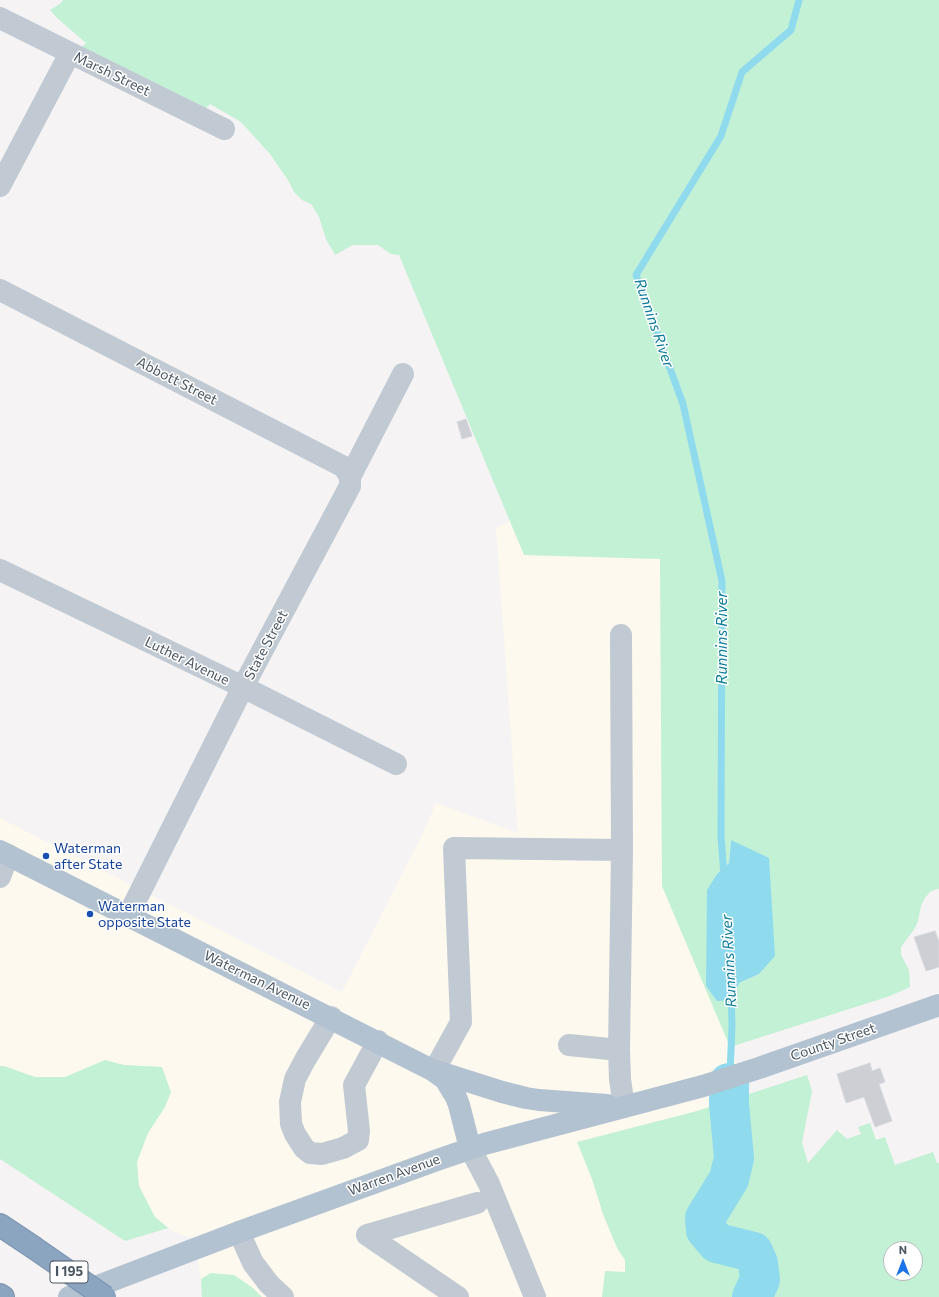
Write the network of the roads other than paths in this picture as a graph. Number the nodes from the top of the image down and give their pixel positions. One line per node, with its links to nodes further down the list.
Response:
1 (0, 18): 2 (street, Marsh Street)
2 (70, 53): 3 (street, Marsh Street); 4 (street)
3 (224, 129)
4 (0, 186)
5 (0, 290): 7 (street, Abbott Street)
6 (403, 374): 7 (street, State Street)
7 (350, 477): 10 (street, State Street)
8 (0, 570): 10 (street, Luther Avenue)
9 (621, 635): 12 (street)
10 (243, 687): 11 (street, Luther Avenue); 15 (street, State Street)
11 (396, 764)
12 (622, 850): 20 (street); 21 (street)
13 (4, 853): 14 (street); 15 (main road, Waterman Avenue)
14 (0, 877)
15 (128, 916): 17 (main road, Waterman Avenue)
16 (939, 1004): 22 (main road, County Street)
17 (331, 1018): 18 (main road, Waterman Avenue); 18 (street)
18 (378, 1041): 21 (main road, Waterman Avenue)
19 (569, 1045): 20 (street)
20 (619, 1050): 23 (street)
21 (434, 1071): 23 (main road); 24 (main road, Waterman Avenue)
22 (727, 1078): 23 (main road, Warren Avenue)
23 (624, 1106): 24 (main road, Warren Avenue)
24 (470, 1148): 25 (street); 27 (main road, Warren Avenue); 28 (street)
25 (477, 1203): 28 (street); 34 (street)
26 (0, 1225): 32 (highway, I 195, bridge)
27 (239, 1232): 31 (main road, Warren Avenue); 33 (street)
28 (508, 1233): 35 (street)
29 (0, 1295): 30 (highway)
30 (3, 1297)
31 (69, 1297)
32 (105, 1297)
33 (283, 1297)
34 (458, 1297)
35 (535, 1297)

